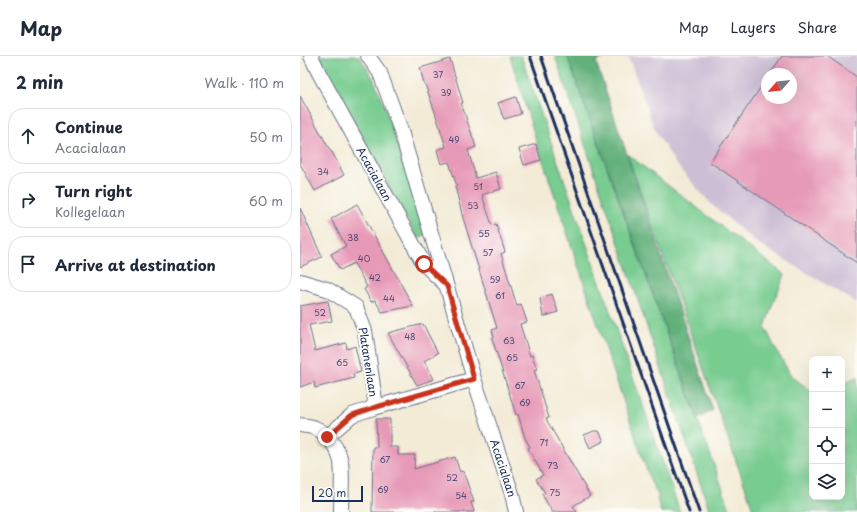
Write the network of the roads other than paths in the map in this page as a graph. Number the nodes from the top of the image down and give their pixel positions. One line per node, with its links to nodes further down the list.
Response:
1 (311, 56): 4 (street, Acacialaan)
2 (368, 56): 4 (street, Acacialaan)
3 (300, 281): 6 (street, Platanenlaan)
4 (447, 286): 5 (street, Acacialaan)
5 (474, 379): 6 (street); 10 (street, Acacialaan)
6 (373, 408): 8 (street)
7 (300, 425): 8 (street)
8 (327, 437): 9 (street)
9 (341, 512)
10 (516, 512)

